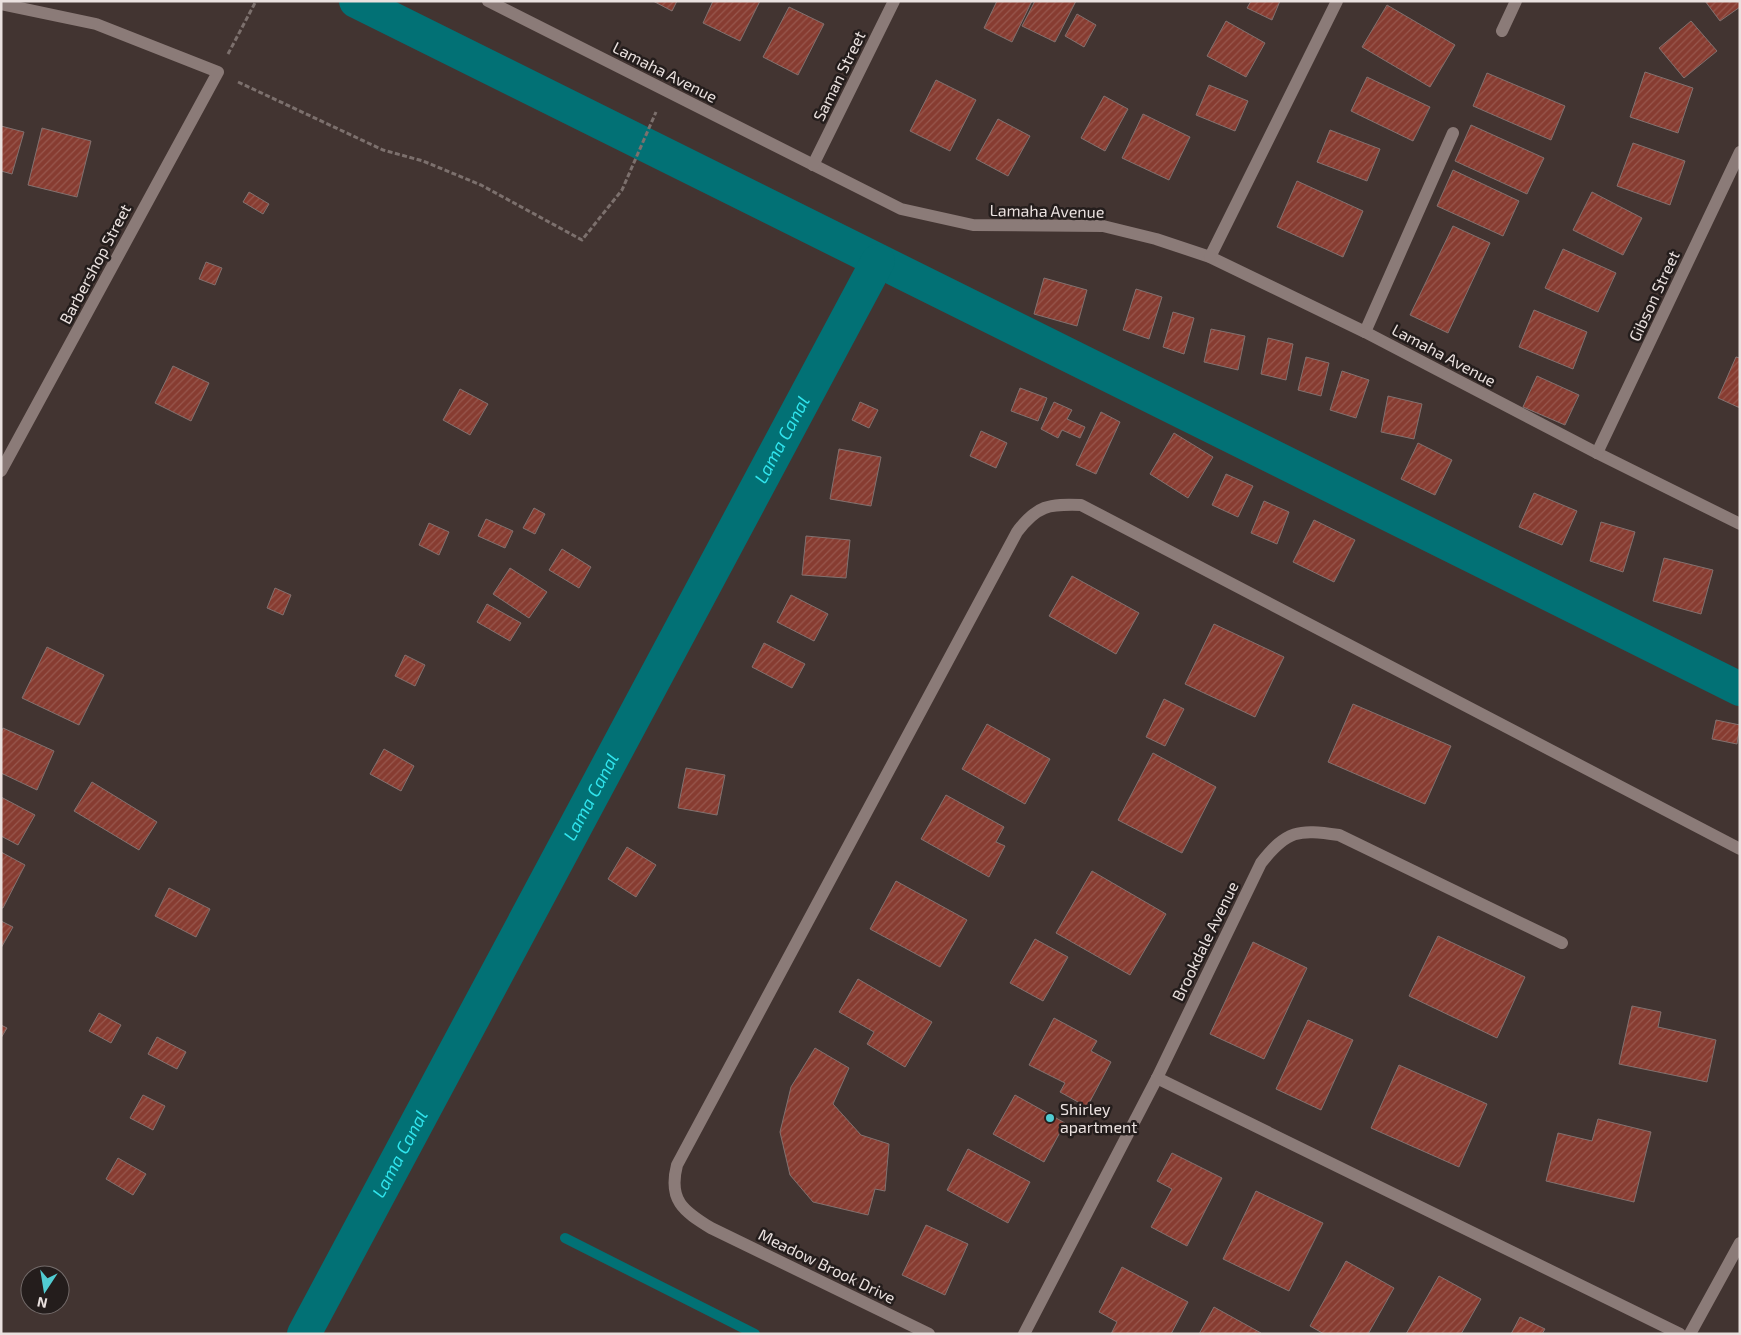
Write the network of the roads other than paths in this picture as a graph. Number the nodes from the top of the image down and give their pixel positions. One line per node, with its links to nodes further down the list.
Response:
1 (488, 1): 9 (street, Lamaha Avenue)
2 (894, 1): 9 (street, Saman Street)
3 (1337, 1): 10 (street)
4 (1516, 1): 6 (street)
5 (1, 4): 13 (street, Barbershop Street)
6 (1502, 31)
7 (1453, 134): 11 (street)
8 (1740, 152): 12 (street, Gibson Street)
9 (813, 165): 10 (street, Lamaha Avenue)
10 (1210, 256): 11 (street, Lamaha Avenue)
11 (1365, 332): 12 (street, Lamaha Avenue)
12 (1598, 454): 14 (street, Lamaha Avenue)
13 (1, 471)
14 (1740, 524)
15 (1740, 849): 19 (street, Meadow Brook Drive)
16 (1562, 943): 17 (street, Brookdale Avenue)
17 (1157, 1078): 20 (street, Brookdale Avenue); 21 (street)
18 (1740, 1243): 22 (street)
19 (929, 1334)
20 (1024, 1334)
21 (1680, 1334)
22 (1690, 1334)

